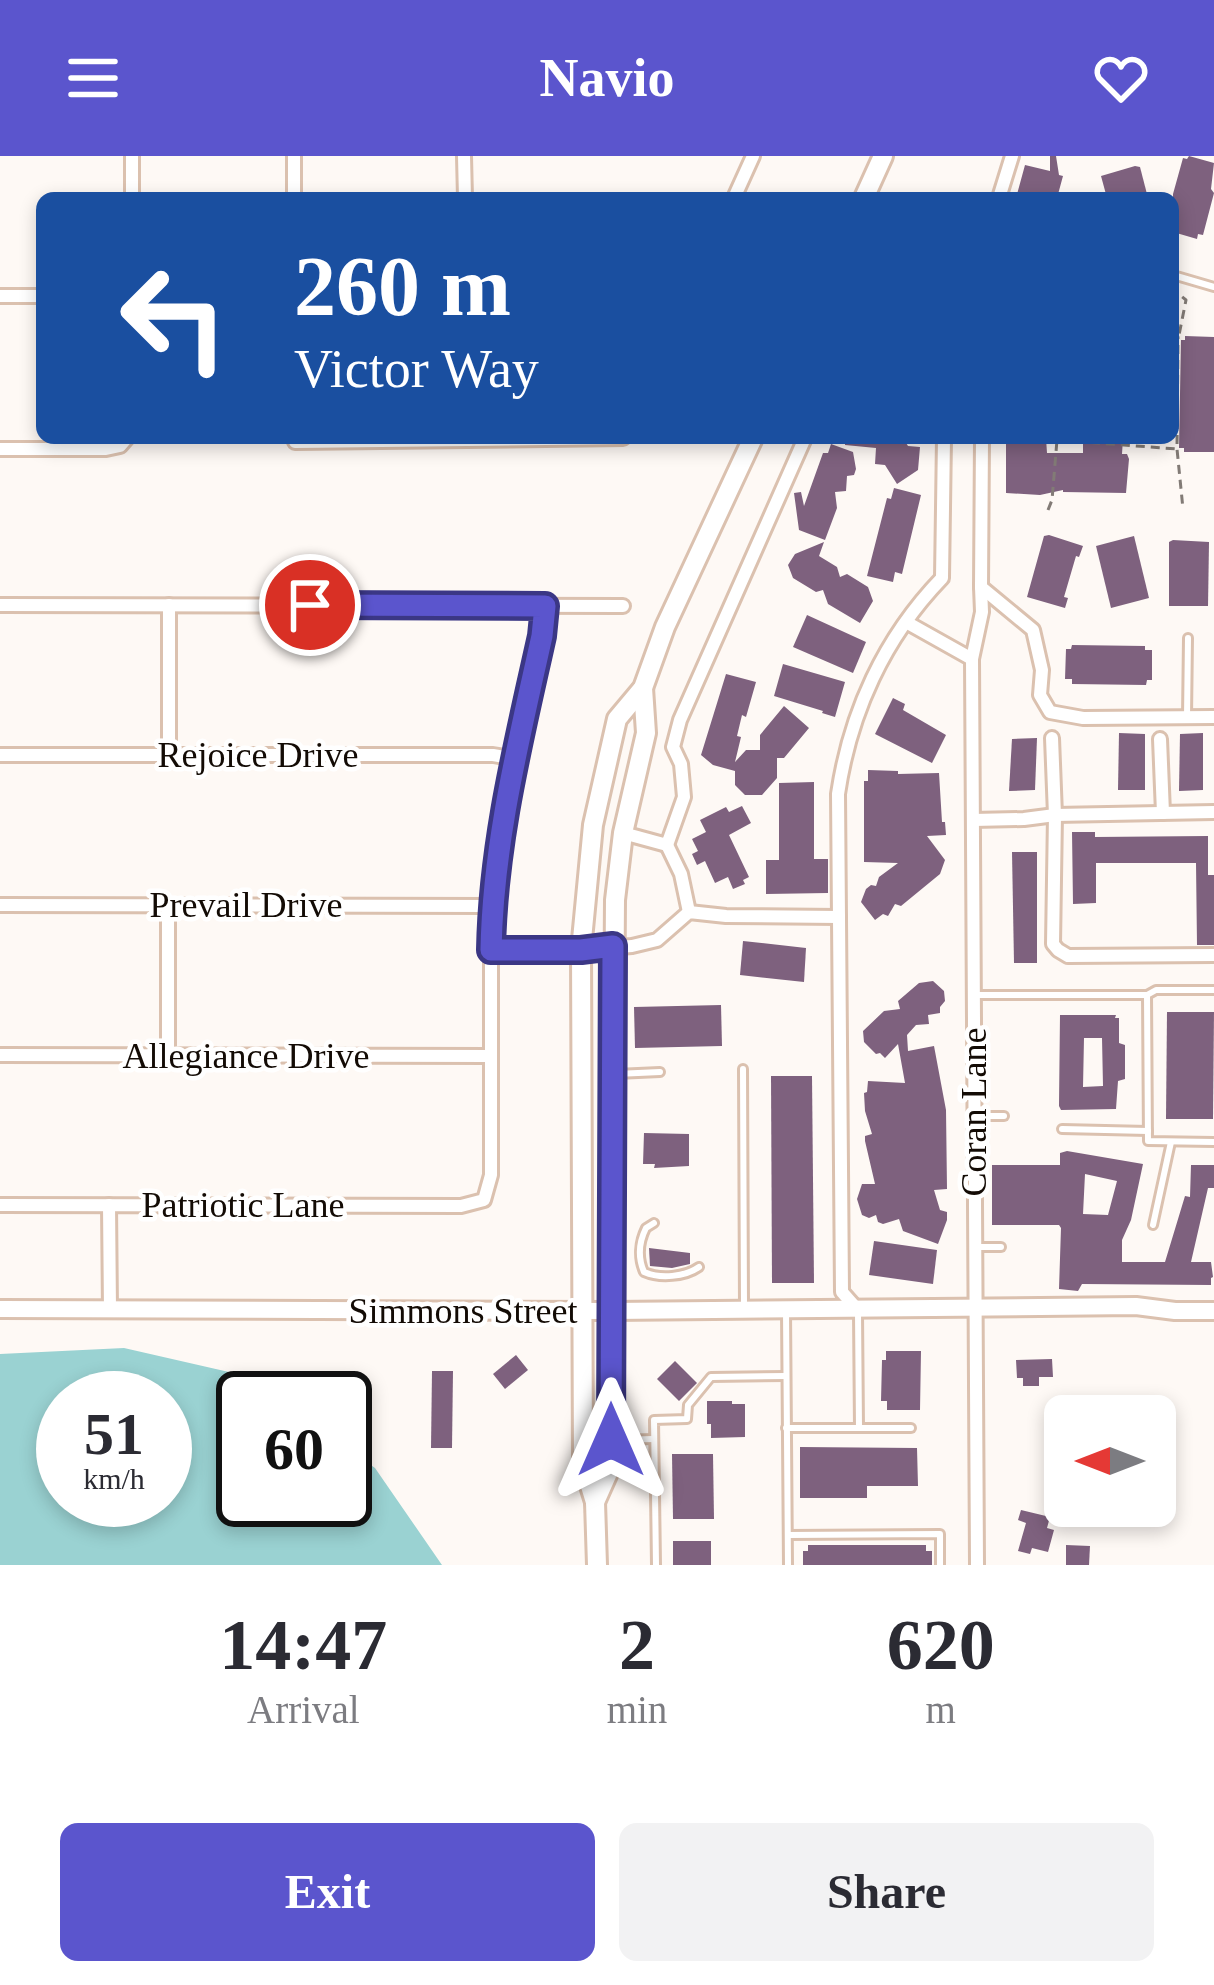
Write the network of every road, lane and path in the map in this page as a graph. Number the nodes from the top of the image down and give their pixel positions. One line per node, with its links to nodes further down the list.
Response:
1 (132, 156): 7 (street)
2 (294, 156): 8 (street)
3 (464, 156): 9 (street)
4 (754, 156): 10 (street)
5 (883, 156): 11 (main road)
6 (1012, 156): 12 (street)
7 (132, 192)
8 (294, 192)
9 (464, 192)
10 (737, 192)
11 (867, 192)
12 (1001, 192)
13 (1179, 277): 14 (lane)
14 (1214, 287)
15 (1179, 294): 18 (path)
16 (0, 296): 17 (street)
17 (36, 296)
18 (1179, 332)
19 (118, 444): 27 (street)
20 (749, 444): 39 (main road)
21 (802, 444): 52 (street)
22 (944, 444): 36 (street)
23 (982, 444): 31 (street, Coran Lane)
24 (1057, 444): 30 (path)
25 (1111, 444): 28 (path)
26 (1178, 444): 28 (path)
27 (0, 449)
28 (1178, 449): 29 (path)
29 (1183, 509)
30 (1048, 510)
31 (981, 587): 38 (street, Coran Lane); 40 (street)
32 (169, 604): 33 (street); 34 (street); 45 (street)
33 (0, 605)
34 (545, 606): 35 (street); 46 (street)
35 (623, 606)
36 (906, 622): 38 (street); 57 (street)
37 (1187, 638): 40 (lane)
38 (972, 659): 50 (street, Coran Lane)
39 (643, 688): 51 (main road); 60 (main road)
40 (1187, 717): 41 (street)
41 (1214, 717)
42 (1052, 738): 49 (street)
43 (1160, 739): 48 (street)
44 (0, 755): 45 (street, Rejoice Drive)
45 (169, 755): 46 (street, Rejoice Drive)
46 (516, 759): 55 (street)
47 (1214, 812): 48 (street)
48 (1163, 813): 49 (street)
49 (1055, 815): 50 (street); 61 (street)
50 (973, 820): 63 (street, Coran Lane)
51 (623, 833): 52 (street); 58 (main road)
52 (668, 845): 56 (street)
53 (0, 905): 54 (street, Prevail Drive)
54 (168, 905): 55 (street, Prevail Drive); 66 (street)
55 (492, 906): 59 (street)
56 (688, 912): 57 (street); 58 (street)
57 (839, 916): 90 (street)
58 (613, 946): 60 (street); 70 (main road)
59 (491, 950): 60 (street); 67 (street)
60 (581, 950): 71 (main road)
61 (1214, 955)
62 (1214, 990): 64 (lane)
63 (974, 995): 64 (lane); 72 (street, Coran Lane)
64 (1147, 995): 75 (lane)
65 (0, 1055): 66 (street, Allegiance Drive)
66 (168, 1056): 67 (street, Allegiance Drive)
67 (491, 1056): 79 (street, Patriotic Lane)
68 (743, 1070): 88 (lane)
69 (660, 1072): 70 (lane)
70 (613, 1074): 71 (main road); 92 (main road)
71 (582, 1075): 91 (main road)
72 (974, 1116): 73 (lane); 82 (street, Coran Lane)
73 (1004, 1116)
74 (1062, 1130): 75 (lane)
75 (1148, 1131): 76 (lane)
76 (1171, 1142): 77 (lane); 81 (lane)
77 (1214, 1142)
78 (0, 1205): 79 (street, Patriotic Lane)
79 (109, 1205): 87 (street)
80 (654, 1223): 84 (lane)
81 (1153, 1225)
82 (975, 1247): 83 (lane); 85 (street, Coran Lane)
83 (1001, 1247)
84 (700, 1267)
85 (976, 1309): 90 (main road, Simmons Street); 93 (main road, Simmons Street); 106 (street, Coran Lane)
86 (0, 1310): 87 (main road, Simmons Street)
87 (110, 1310): 91 (main road, Simmons Street)
88 (744, 1310): 89 (main road, Simmons Street); 92 (main road, Simmons Street)
89 (785, 1310): 90 (main road, Simmons Street); 94 (lane)
90 (857, 1310): 96 (lane)
91 (583, 1311): 92 (main road, Simmons Street); 100 (main road)
92 (612, 1311): 99 (main road)
93 (1214, 1311)
94 (785, 1376): 95 (lane); 98 (lane)
95 (785, 1428): 96 (lane); 101 (lane)
96 (860, 1428): 97 (lane)
97 (910, 1428)
98 (654, 1439): 99 (lane); 103 (lane)
99 (611, 1440): 100 (main road)
100 (595, 1502): 102 (main road)
101 (788, 1535): 104 (lane); 105 (lane)
102 (596, 1565)
103 (656, 1565)
104 (788, 1565)
105 (940, 1565)
106 (977, 1565)

